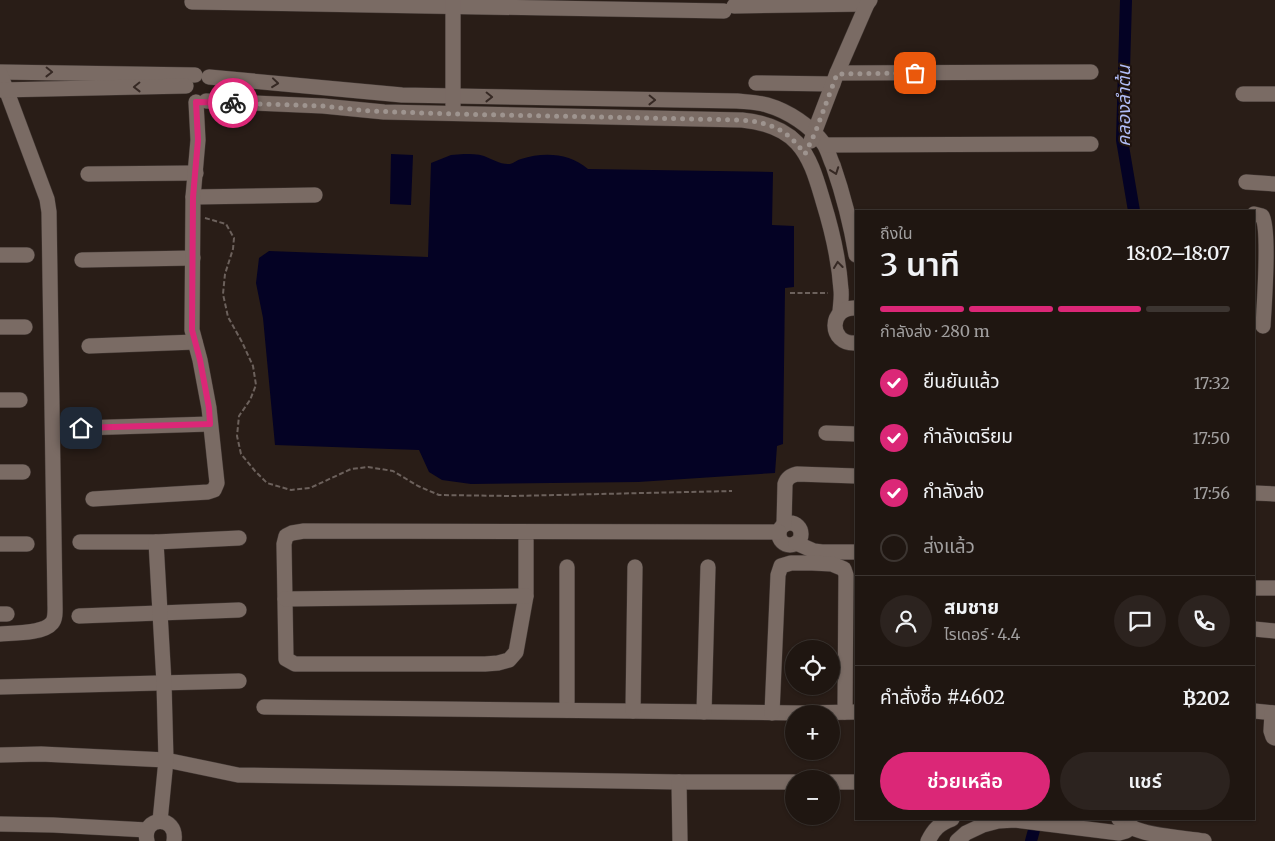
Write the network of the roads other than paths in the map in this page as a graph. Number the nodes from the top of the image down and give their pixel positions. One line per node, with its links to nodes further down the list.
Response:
1 (192, 2): 3 (street)
2 (868, 2): 3 (street); 7 (street)
3 (453, 3): 12 (street)
4 (1091, 72): 7 (street)
5 (0, 73): 6 (street, one-way to 6); 9 (street)
6 (197, 79): 9 (street, one-way to 9); 12 (street, one-way to 12); 14 (street); 14 (street)
7 (835, 79): 8 (street); 17 (street)
8 (756, 83)
9 (3, 89): 75 (street)
10 (1243, 94): 11 (street)
11 (1275, 94)
12 (453, 97): 13 (street, one-way to 13); 15 (street)
13 (616, 99): 16 (street); 17 (street, one-way to 17)
14 (201, 102): 15 (street); 21 (street)
15 (453, 114): 16 (street)
16 (616, 117): 20 (street)
17 (815, 133): 19 (street); 20 (street)
18 (1091, 144): 19 (street)
19 (826, 145): 28 (street, one-way to 28)
20 (805, 154): 36 (street, one-way to 20)
21 (196, 173): 22 (street); 26 (street)
22 (88, 174)
23 (1246, 182): 24 (street)
24 (1275, 184)
25 (315, 195): 26 (street)
26 (193, 197): 33 (street)
27 (1255, 214): 29 (street)
28 (853, 220): 30 (street)
29 (1271, 242): 39 (street)
30 (855, 243)
31 (0, 255): 32 (street)
32 (27, 255)
33 (193, 258): 34 (street); 40 (street)
34 (82, 260)
35 (855, 308): 36 (street)
36 (840, 313): 41 (street)
37 (0, 327): 38 (street)
38 (25, 327)
39 (1264, 327)
40 (195, 342): 42 (street); 45 (street)
41 (855, 344)
42 (89, 346)
43 (0, 400): 44 (street)
44 (20, 400)
45 (210, 424): 46 (street); 54 (street)
46 (81, 428)
47 (826, 434): 48 (street)
48 (855, 434)
49 (0, 472): 50 (street)
50 (23, 472)
51 (855, 476): 55 (street)
52 (1255, 493): 53 (street)
53 (1275, 494)
54 (93, 499)
55 (781, 529): 56 (street); 62 (street)
56 (526, 532): 68 (street); 69 (street)
57 (239, 538): 59 (street)
58 (80, 542): 59 (street)
59 (156, 542): 71 (street)
60 (0, 544): 61 (street)
61 (27, 544)
62 (855, 552)
63 (567, 567): 80 (street)
64 (635, 567): 81 (street)
65 (708, 567): 83 (street)
66 (1255, 588): 67 (street)
67 (1275, 588)
68 (526, 596): 69 (street); 69 (street)
69 (285, 599)
70 (239, 610): 71 (street)
71 (160, 612): 72 (street); 77 (street)
72 (80, 616)
73 (1255, 630): 74 (street)
74 (1275, 631)
75 (0, 634)
76 (239, 681): 77 (street)
77 (164, 684): 78 (street); 89 (street)
78 (0, 687)
79 (264, 707): 80 (street)
80 (567, 710): 81 (street)
81 (633, 711): 83 (street)
82 (1255, 711): 86 (street)
83 (704, 712): 84 (street)
84 (772, 712): 85 (street); 85 (street)
85 (851, 712)
86 (1273, 713): 87 (street)
87 (1275, 738)
88 (0, 755): 89 (street)
89 (166, 760): 90 (street); 96 (street)
90 (679, 782): 91 (street); 103 (street)
91 (785, 782)
92 (840, 782): 93 (street)
93 (855, 782)
94 (950, 820): 104 (street)
95 (1015, 820): 97 (street); 98 (street)
96 (160, 821): 101 (street); 102 (street)
97 (982, 822): 105 (street)
98 (1081, 823): 99 (street)
99 (1126, 823): 106 (street)
100 (0, 824): 101 (street)
101 (147, 836)
102 (175, 841)
103 (680, 841)
104 (928, 841)
105 (957, 841)
106 (1204, 841)

